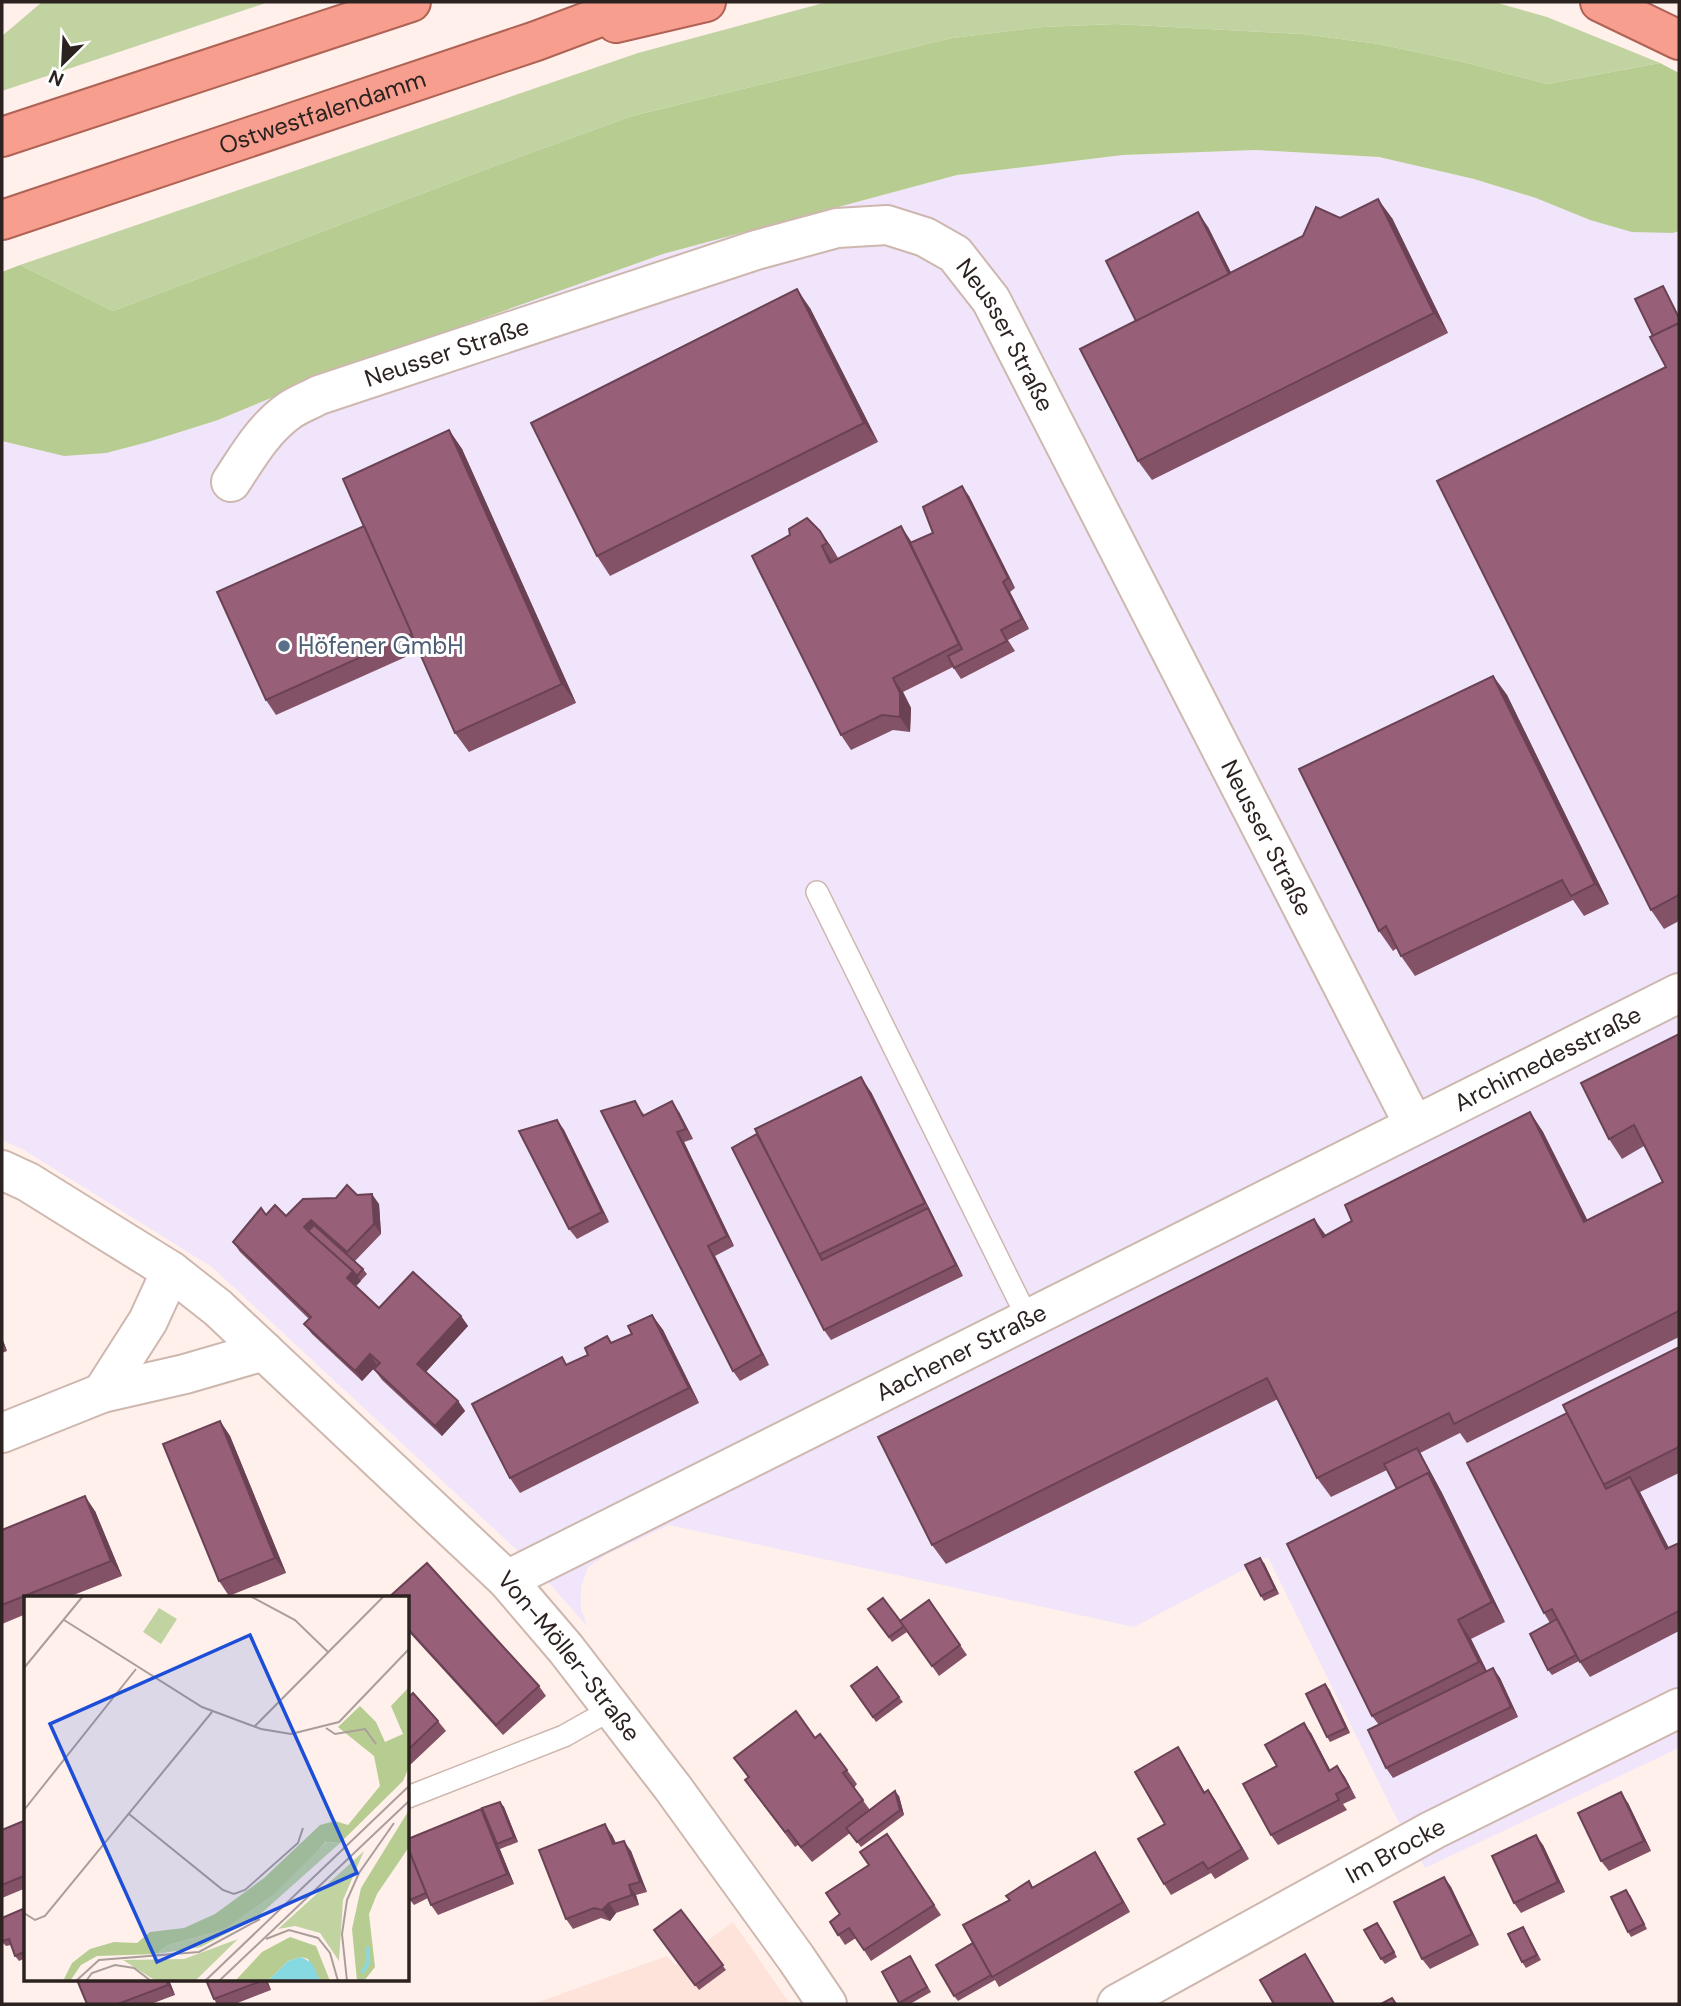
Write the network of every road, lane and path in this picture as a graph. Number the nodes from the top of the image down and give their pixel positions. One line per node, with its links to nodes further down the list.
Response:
1 (411, 2): 7 (highway)
2 (640, 2): 6 (highway, Ostwestfalendamm)
3 (706, 2): 6 (highway)
4 (1600, 2): 5 (highway)
5 (1679, 40)
6 (536, 41): 8 (highway, Ostwestfalendamm)
7 (2, 137)
8 (2, 220)
9 (231, 482): 12 (street, Neusser Straße)
10 (817, 892): 15 (lane)
11 (1679, 993): 12 (street, Archimedesstraße)
12 (1414, 1125): 15 (street, Aachener Straße)
13 (2, 1170): 14 (street, Von-Möller-Straße)
14 (172, 1271): 16 (street, Von-Möller-Straße); 17 (street)
15 (1028, 1319): 19 (street, Aachener Straße)
16 (264, 1351): 17 (street); 19 (street, Von-Möller-Straße)
17 (102, 1393): 18 (street)
18 (2, 1433)
19 (508, 1580): 21 (street, Von-Möller-Straße)
20 (1679, 1708): 24 (street, Im Brocke)
21 (612, 1709): 22 (lane); 23 (street, Von-Möller-Straße)
22 (410, 1796)
23 (827, 2004)
24 (1117, 2004)

